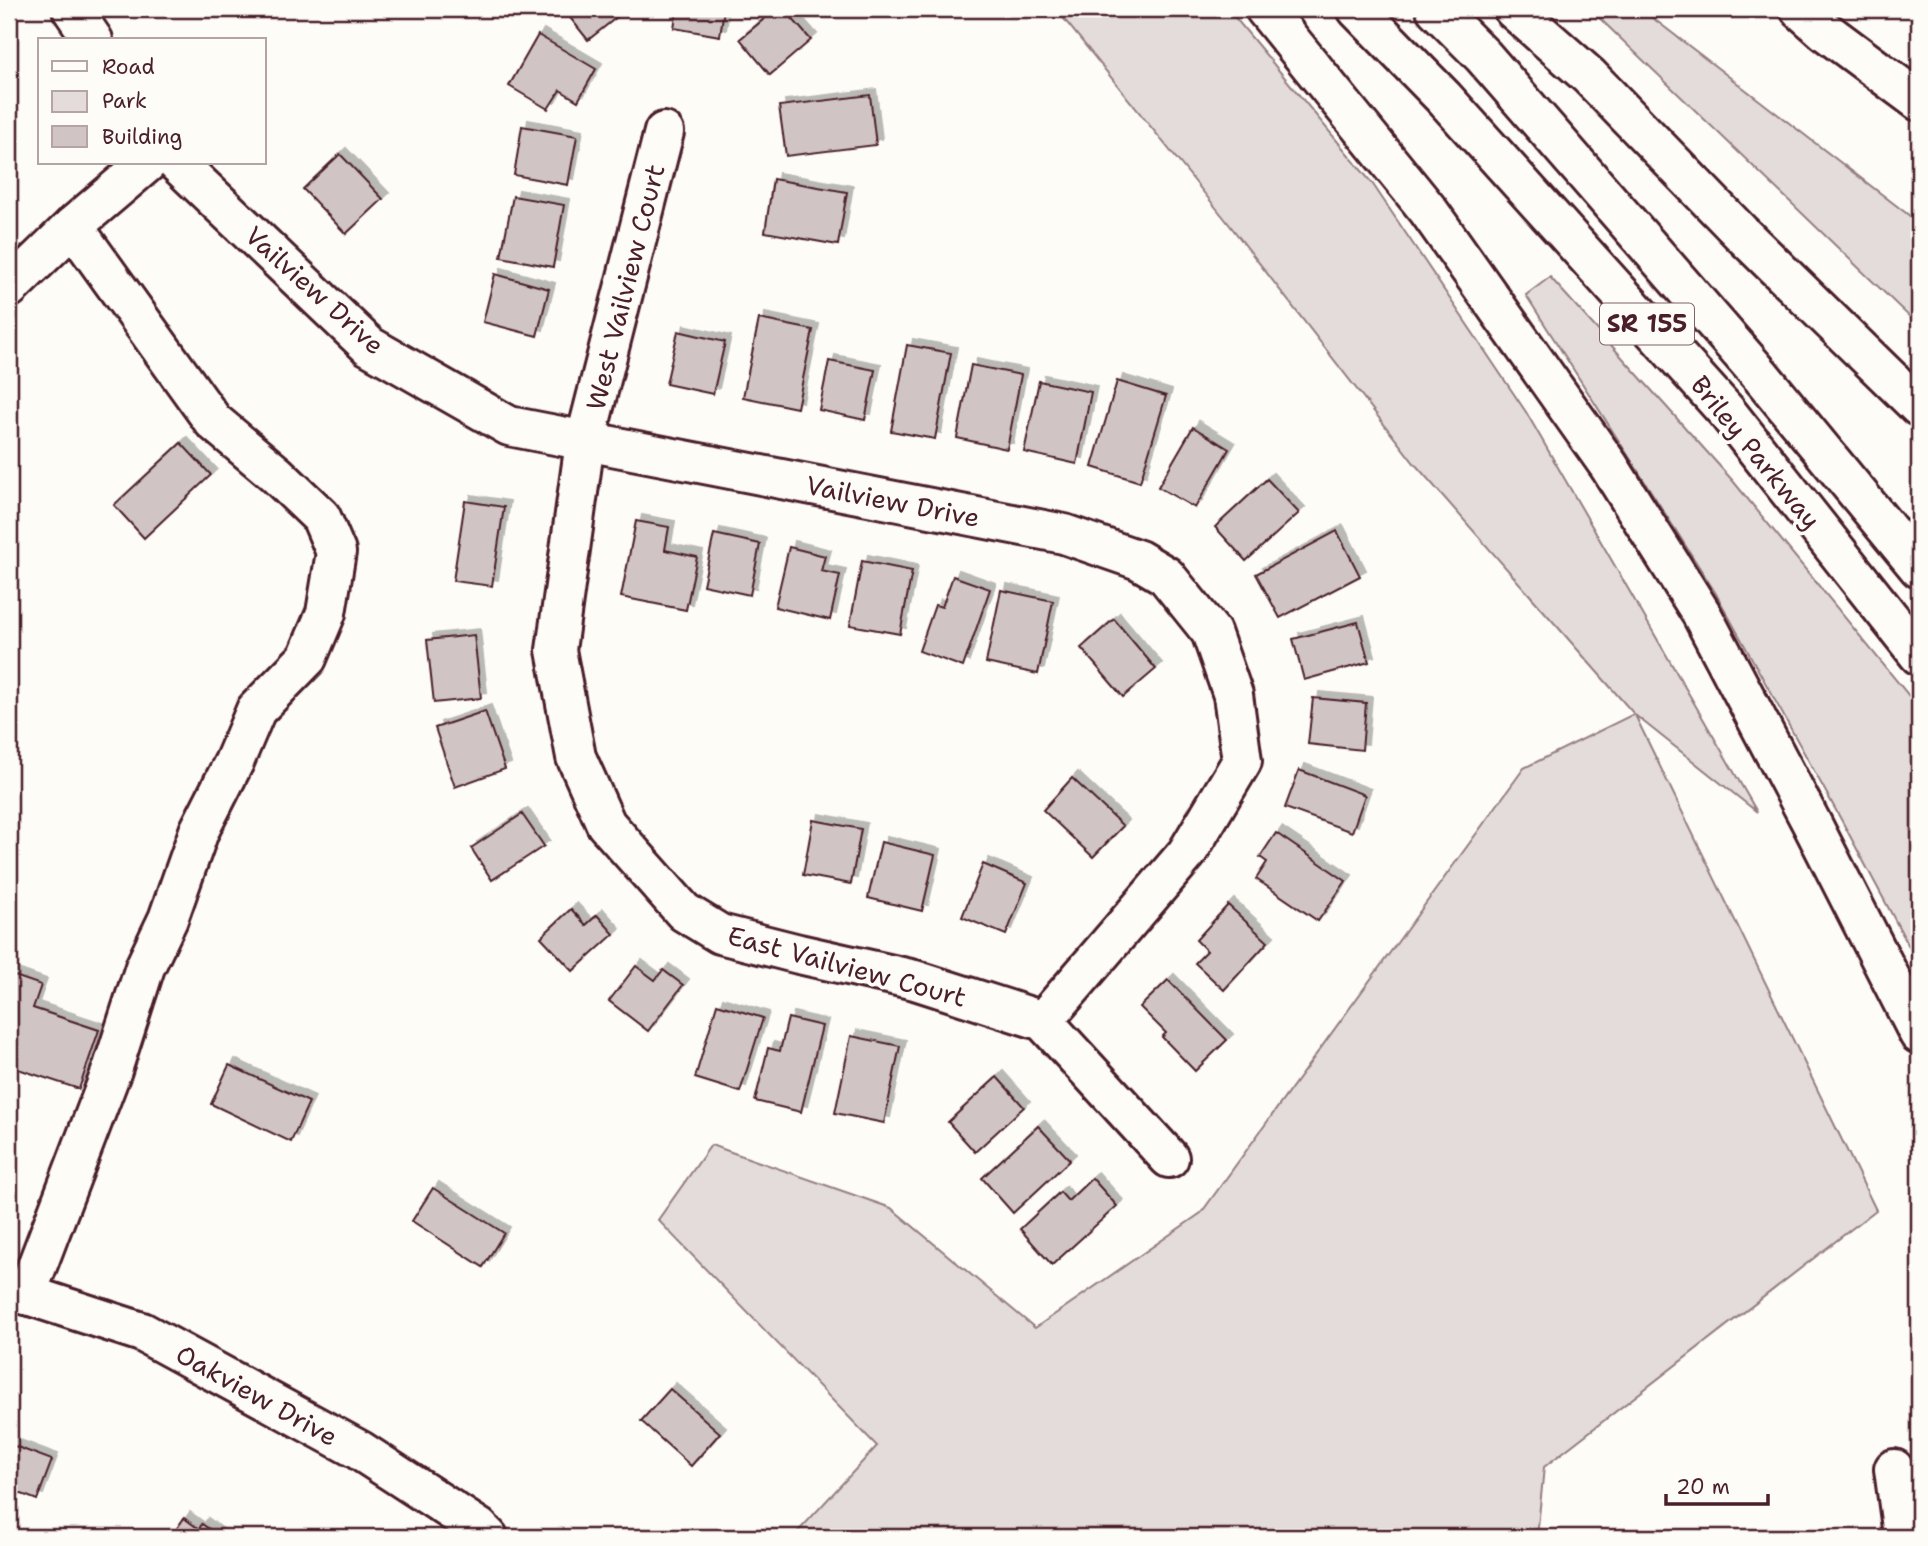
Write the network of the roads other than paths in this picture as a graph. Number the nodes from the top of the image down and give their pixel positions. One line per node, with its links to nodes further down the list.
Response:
1 (72, 9): 7 (main road)
2 (1265, 9): 19 (main road)
3 (1357, 9): 17 (main road, Briley Parkway / SR 155)
4 (1436, 9): 16 (main road, Briley Parkway / SR 155)
5 (1513, 9): 14 (main road)
6 (1800, 9): 8 (main road)
7 (92, 38)
8 (1919, 101)
9 (664, 132): 15 (main road, West Vailview Court)
10 (146, 164): 12 (main road)
11 (178, 164): 15 (main road, Vailview Drive)
12 (73, 226): 13 (main road); 21 (main road)
13 (9, 288)
14 (1919, 407)
15 (585, 442): 18 (main road, East Vailview Court); 18 (main road, Vailview Drive)
16 (1919, 568)
17 (1919, 655)
18 (1043, 1021): 20 (main road, East Vailview Court)
19 (1919, 1034)
20 (1169, 1158)
21 (17, 1292): 23 (main road, Oakview Drive)
22 (1894, 1469): 24 (main road)
23 (488, 1537)
24 (1901, 1537)

